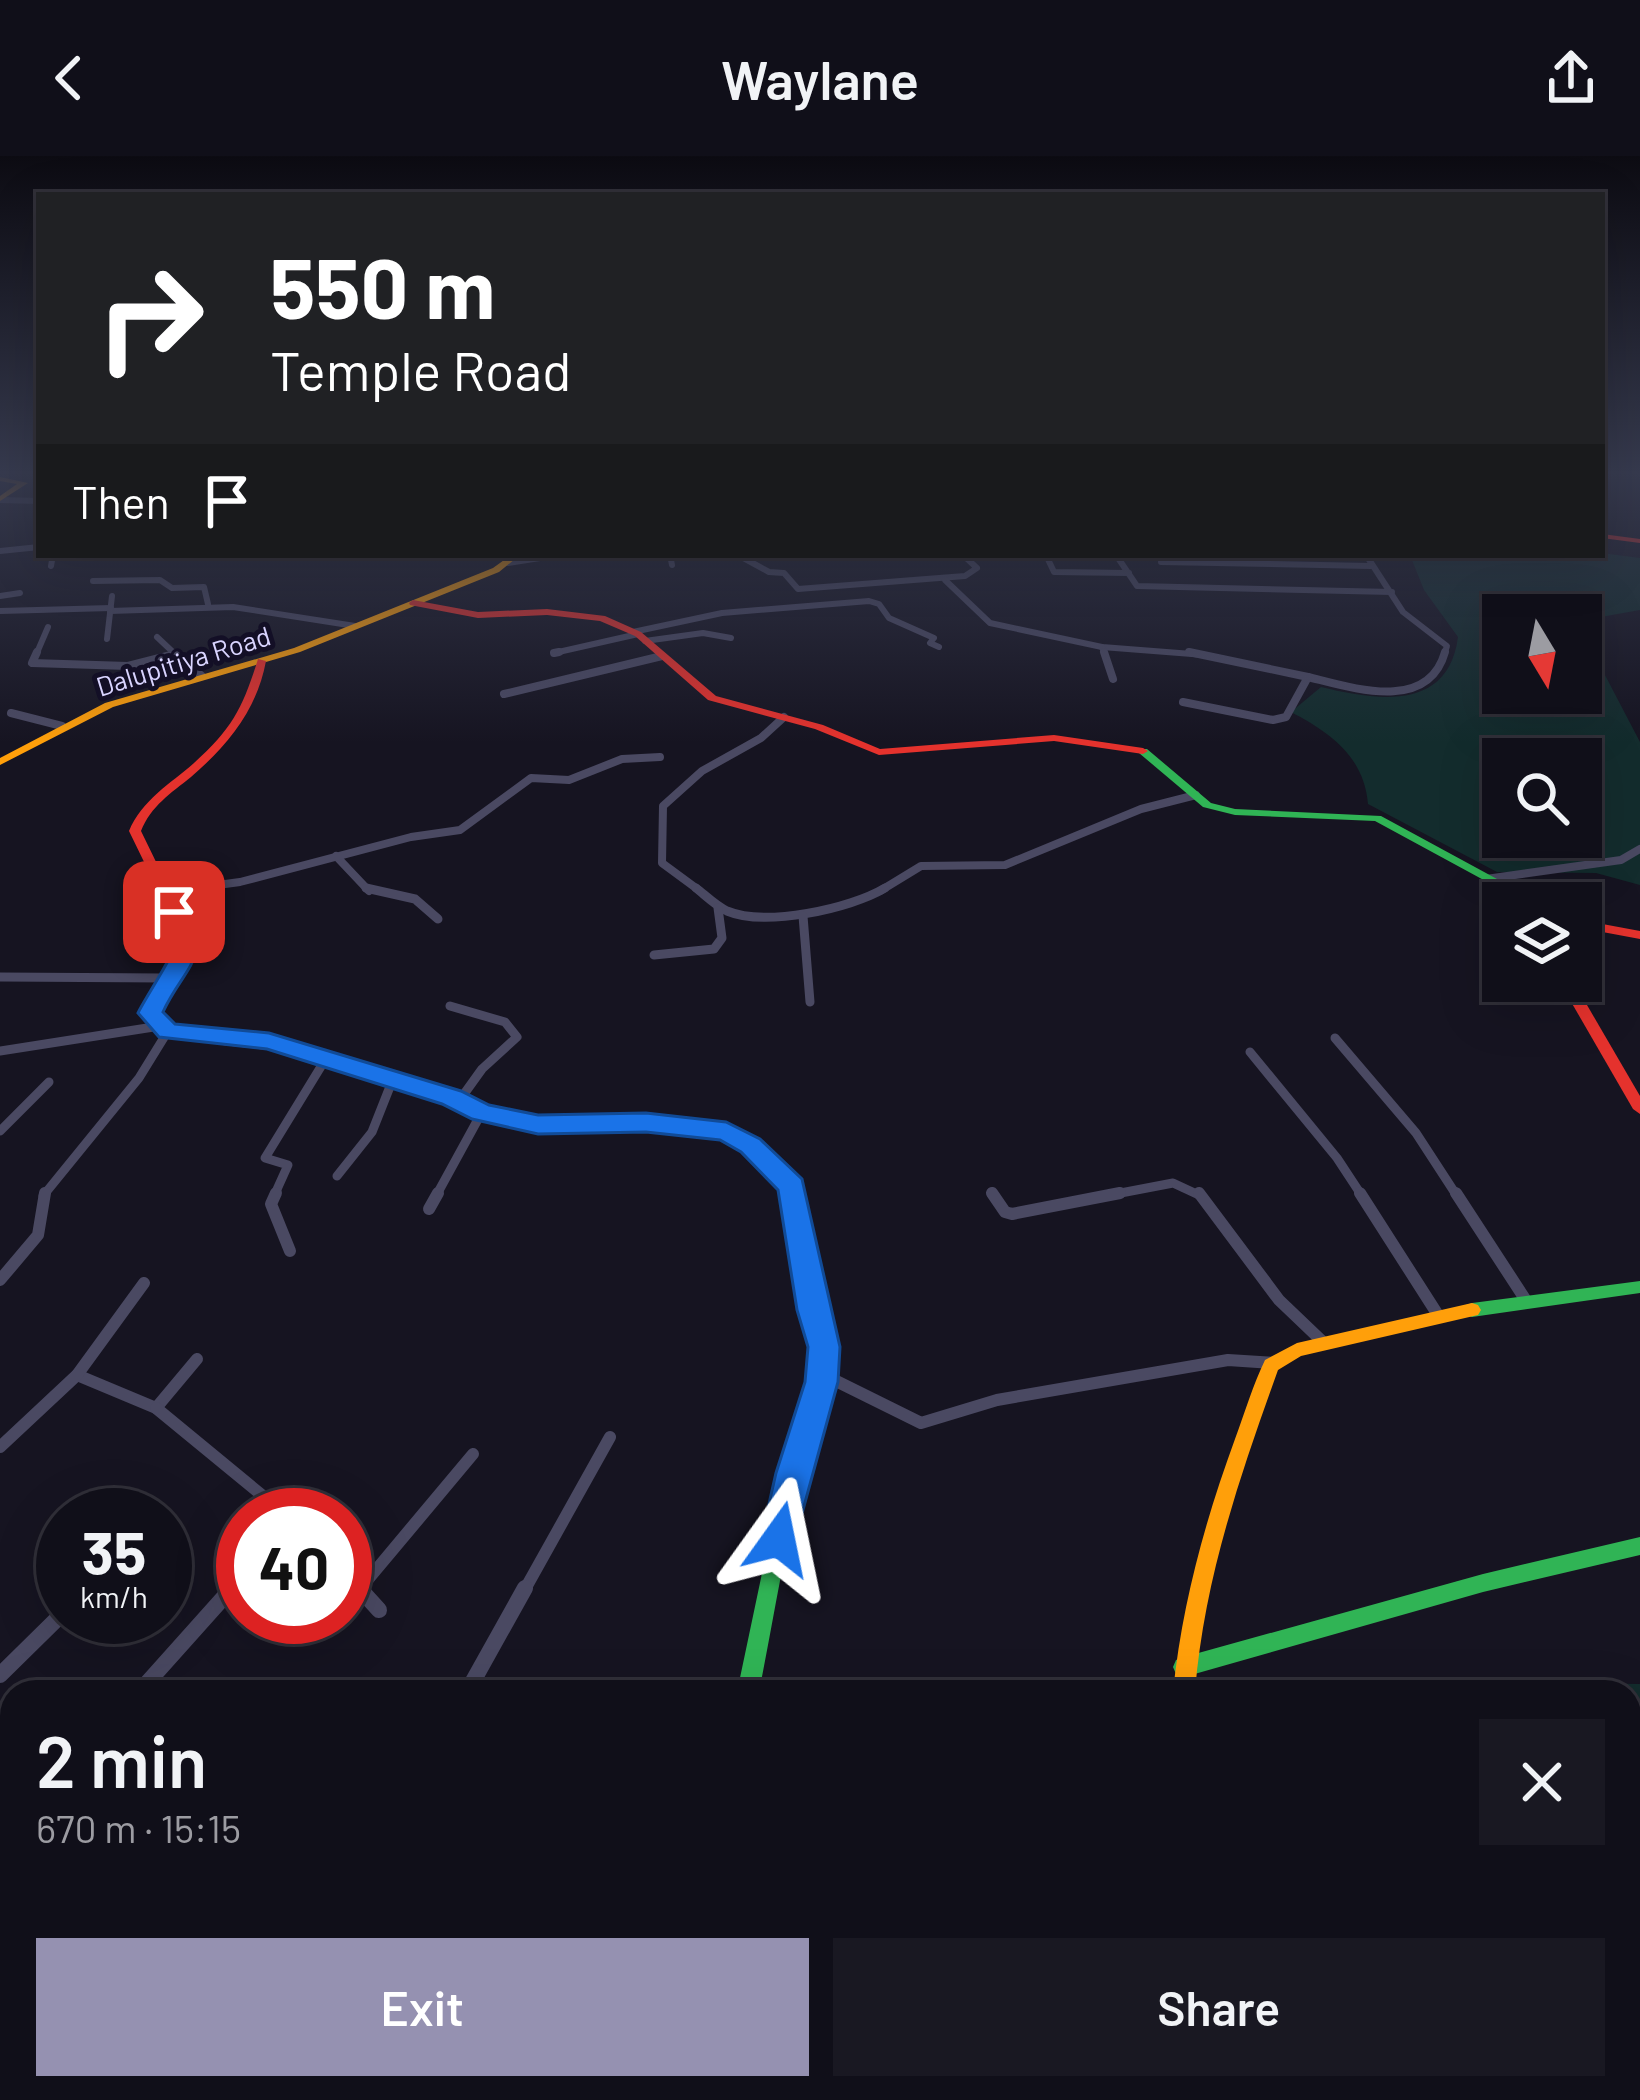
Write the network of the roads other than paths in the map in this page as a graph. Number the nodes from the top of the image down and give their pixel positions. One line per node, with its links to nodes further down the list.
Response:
1 (52, 562): 11 (street)
2 (506, 562): 20 (street, Dalupitiya Road)
3 (671, 562): 10 (street)
4 (750, 562): 14 (street)
5 (972, 562): 14 (street)
6 (1049, 562): 13 (street)
7 (1121, 562): 13 (street)
8 (1161, 562): 12 (street)
9 (1369, 562): 12 (street)
10 (672, 565)
11 (51, 566)
12 (1371, 566): 16 (street)
13 (1129, 573): 16 (street)
14 (945, 580): 31 (street)
15 (93, 581): 21 (street)
16 (1392, 592): 37 (street)
17 (20, 593): 18 (street)
18 (0, 596)
19 (112, 596): 22 (street)
20 (413, 603): 24 (street, Dalupitiya Road); 26 (street)
21 (208, 604): 22 (street); 24 (street)
22 (111, 610): 23 (street); 29 (street)
23 (0, 611)
24 (355, 626): 35 (street, Dalupitiya Road)
25 (48, 627): 33 (street)
26 (639, 636): 28 (street); 30 (street); 32 (street); 34 (street)
27 (157, 637): 33 (street)
28 (731, 638)
29 (107, 639)
30 (940, 647)
31 (1102, 647): 37 (street); 38 (street)
32 (554, 653)
33 (175, 654): 36 (street)
34 (662, 656): 39 (street); 42 (street)
35 (261, 661): 36 (street, Dalupitiya Road); 51 (street)
36 (202, 676): 43 (street, Dalupitiya Road)
37 (1308, 677): 40 (street)
38 (1113, 679)
39 (504, 694)
40 (1183, 702)
41 (11, 713): 43 (street)
42 (784, 717): 46 (street); 52 (street)
43 (62, 727): 45 (street, Dalupitiya Road)
44 (660, 757): 48 (street)
45 (0, 762)
46 (1196, 795): 49 (street); 53 (street)
47 (1640, 849): 49 (street)
48 (336, 856): 51 (street); 54 (street)
49 (1486, 879): 50 (street)
50 (1492, 882)
51 (165, 892): 59 (street)
52 (718, 908): 53 (street); 57 (street)
53 (803, 916): 60 (street)
54 (439, 919)
55 (1602, 928): 56 (street)
56 (1640, 934)
57 (655, 955)
58 (0, 976): 59 (street)
59 (166, 978): 63 (street)
60 (810, 1002)
61 (1578, 1002): 71 (street)
62 (450, 1006): 70 (street)
63 (164, 1029): 65 (street); 67 (street); 78 (street)
64 (1335, 1038): 81 (street)
65 (0, 1051)
66 (1250, 1052): 82 (street)
67 (325, 1060): 68 (street); 77 (street)
68 (393, 1078): 70 (street); 74 (street)
69 (49, 1082): 73 (street)
70 (459, 1101): 72 (street)
71 (1640, 1109)
72 (482, 1112): 76 (street); 86 (street)
73 (0, 1131)
74 (337, 1177)
75 (992, 1193): 83 (street)
76 (429, 1208)
77 (290, 1251)
78 (0, 1280)
79 (144, 1283): 87 (street)
80 (1640, 1287): 81 (street)
81 (1527, 1302): 82 (street)
82 (1438, 1315): 83 (street)
83 (1324, 1343): 85 (street)
84 (196, 1359): 88 (street)
85 (1276, 1363): 86 (street); 99 (street)
86 (822, 1374): 103 (street)
87 (77, 1375): 88 (street); 90 (street)
88 (156, 1408): 92 (street)
89 (610, 1437): 102 (street)
90 (0, 1447)
91 (473, 1454): 94 (street)
92 (253, 1488)
93 (1640, 1546): 99 (street)
94 (372, 1575)
95 (372, 1602): 97 (street)
96 (216, 1606): 101 (street)
97 (379, 1610)
98 (36, 1639): 100 (street)
99 (1184, 1667): 104 (street)
100 (0, 1675)
101 (150, 1680)
102 (474, 1680)
103 (750, 1680)
104 (1184, 1680)

